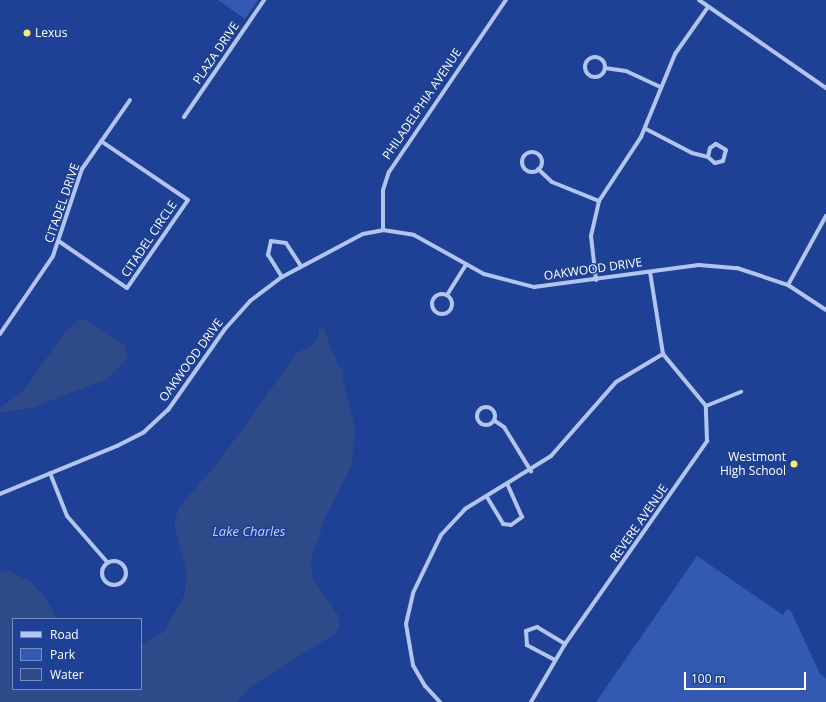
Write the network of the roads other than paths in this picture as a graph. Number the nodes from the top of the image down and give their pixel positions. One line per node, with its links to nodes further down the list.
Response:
1 (264, 0): 9 (street, PLAZA DRIVE)
2 (506, 0): 16 (street, PHILADELPHIA AVENUE)
3 (699, 0): 4 (street)
4 (708, 7): 6 (street); 7 (street)
5 (605, 68): 5 (street); 6 (street)
6 (660, 87): 10 (street)
7 (826, 88)
8 (130, 100): 11 (street, CITADEL DRIVE)
9 (184, 117)
10 (646, 129): 12 (street); 14 (street)
11 (101, 141): 17 (street, CITADEL DRIVE); 17 (street, CITADEL CIRCLE)
12 (708, 157): 12 (street)
13 (538, 169): 13 (street); 14 (street)
14 (599, 202): 22 (street)
15 (826, 216): 23 (street)
16 (383, 230): 18 (street, OAKWOOD DRIVE); 19 (street, OAKWOOD DRIVE)
17 (60, 242): 26 (street, CITADEL DRIVE)
18 (466, 264): 22 (street, OAKWOOD DRIVE); 24 (street)
19 (301, 266): 21 (street, OAKWOOD DRIVE); 21 (street)
20 (650, 272): 22 (street, OAKWOOD DRIVE); 23 (street, OAKWOOD DRIVE); 27 (street)
21 (282, 277): 32 (street, OAKWOOD DRIVE)
22 (596, 280)
23 (788, 286): 25 (street, OAKWOOD DRIVE)
24 (448, 294): 24 (street)
25 (826, 310)
26 (0, 334)
27 (663, 354): 29 (street); 31 (street)
28 (741, 392): 29 (street)
29 (706, 406): 37 (street, REVERE AVENUE)
30 (495, 421): 30 (street); 31 (street)
31 (531, 472): 33 (street)
32 (50, 473): 34 (street, OAKWOOD DRIVE); 36 (street)
33 (508, 484): 35 (street); 35 (street)
34 (0, 494)
35 (487, 497): 39 (street)
36 (108, 563): 36 (street)
37 (565, 644): 38 (street, REVERE AVENUE); 38 (street)
38 (555, 660): 40 (street, REVERE AVENUE)
39 (440, 702)
40 (531, 702)

